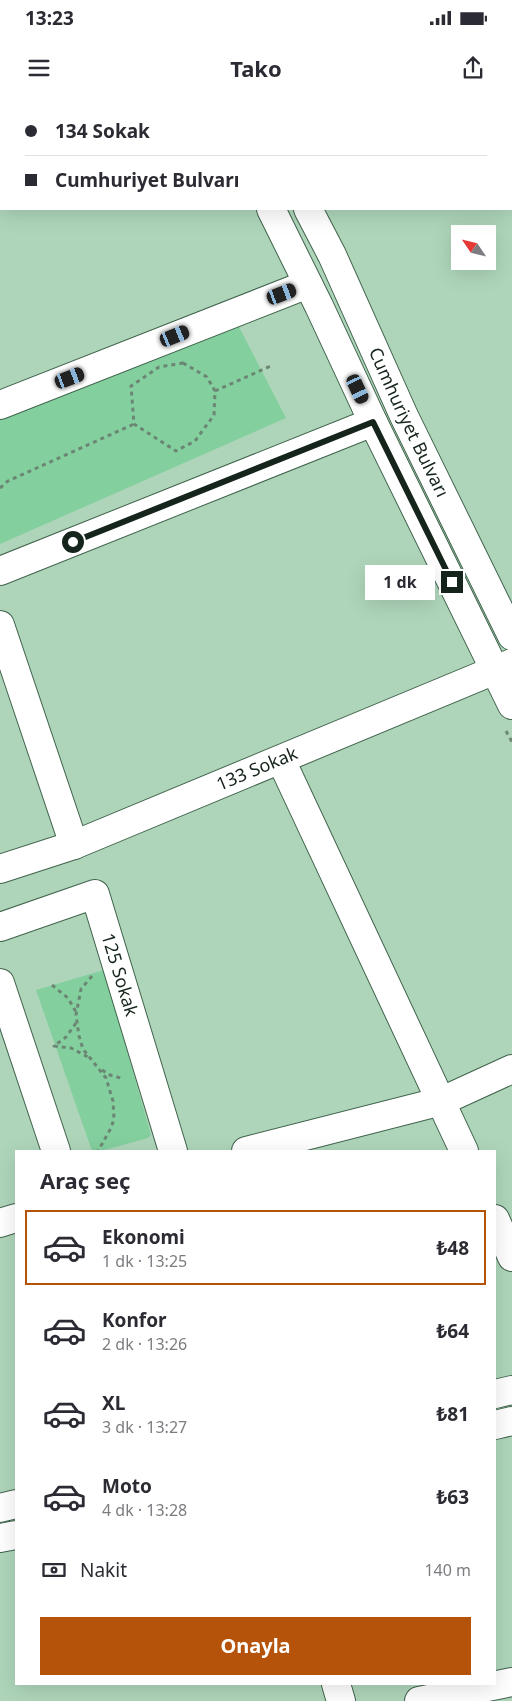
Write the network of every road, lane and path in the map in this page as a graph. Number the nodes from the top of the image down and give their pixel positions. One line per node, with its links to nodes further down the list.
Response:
1 (271, 210): 3 (street, Cumhuriyet Bulvarı)
2 (309, 210): 12 (street, Cumhuriyet Bulvarı)
3 (308, 284): 6 (street); 7 (street, Cumhuriyet Bulvarı)
4 (273, 365): 5 (path)
5 (215, 391): 8 (path); 8 (path)
6 (0, 405)
7 (373, 422): 10 (street); 13 (street, Cumhuriyet Bulvarı)
8 (134, 424): 9 (path)
9 (0, 488)
10 (0, 571)
11 (0, 626): 16 (street)
12 (512, 636)
13 (504, 667): 14 (street, Cumhuriyet Bulvarı); 15 (street, 133 Sokak)
14 (512, 705)
15 (281, 760): 16 (street, 133 Sokak); 28 (street)
16 (74, 845): 17 (street, 133 Sokak)
17 (0, 868)
18 (0, 927): 31 (street, 125 Sokak)
19 (94, 973): 22 (path)
20 (0, 984): 29 (street)
21 (52, 985): 22 (path)
22 (76, 1013): 23 (path)
23 (77, 1022): 24 (path); 24 (path)
24 (90, 1058): 26 (path)
25 (512, 1069): 28 (street)
26 (102, 1070): 27 (path); 30 (path)
27 (131, 1080)
28 (442, 1101): 32 (street); 33 (street)
29 (56, 1150)
30 (99, 1150)
31 (173, 1150)
32 (250, 1150)
33 (464, 1150)
34 (15, 1218): 36 (street)
35 (496, 1222): 37 (street)
36 (0, 1224)
37 (512, 1257)
38 (512, 1390): 39 (street)
39 (496, 1394)
40 (512, 1421): 41 (street)
41 (496, 1425)
42 (15, 1504): 43 (street)
43 (0, 1508)
44 (15, 1535): 45 (street)
45 (0, 1538)
46 (336, 1685): 48 (street)
47 (503, 1689): 49 (street)
48 (341, 1701)
49 (419, 1701)

